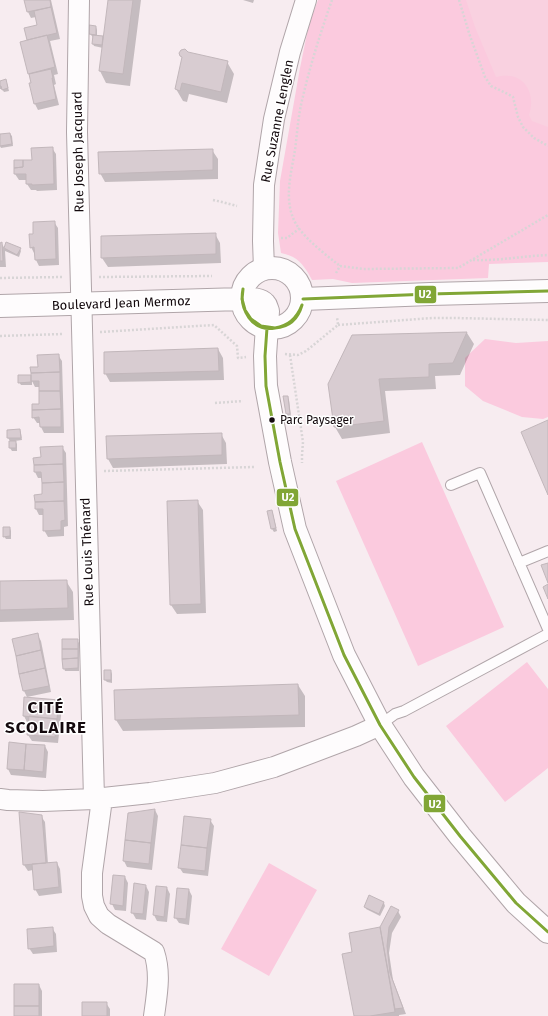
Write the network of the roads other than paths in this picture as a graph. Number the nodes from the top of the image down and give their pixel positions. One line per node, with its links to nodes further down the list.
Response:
1 (79, 0): 7 (street, Rue Joseph Jacquard)
2 (306, 0): 3 (street, Rue Suzanne Lenglen)
3 (264, 268): 5 (main road); 6 (main road)
4 (548, 291): 6 (main road)
5 (242, 299): 7 (main road, Boulevard Jean Mermoz); 9 (main road)
6 (303, 299): 9 (main road)
7 (81, 304): 8 (main road, Boulevard Jean Mermoz); 17 (street, Rue Louis Thénard)
8 (0, 306)
9 (267, 328): 15 (main road)
10 (451, 485): 12 (lane)
11 (548, 550): 12 (lane)
12 (519, 563): 13 (lane)
13 (548, 629)
14 (548, 634): 15 (lane)
15 (380, 725): 17 (street); 18 (main road)
16 (0, 799): 17 (street)
17 (98, 799): 19 (street, Rue Louis Thénard)
18 (548, 932)
19 (154, 1016)

